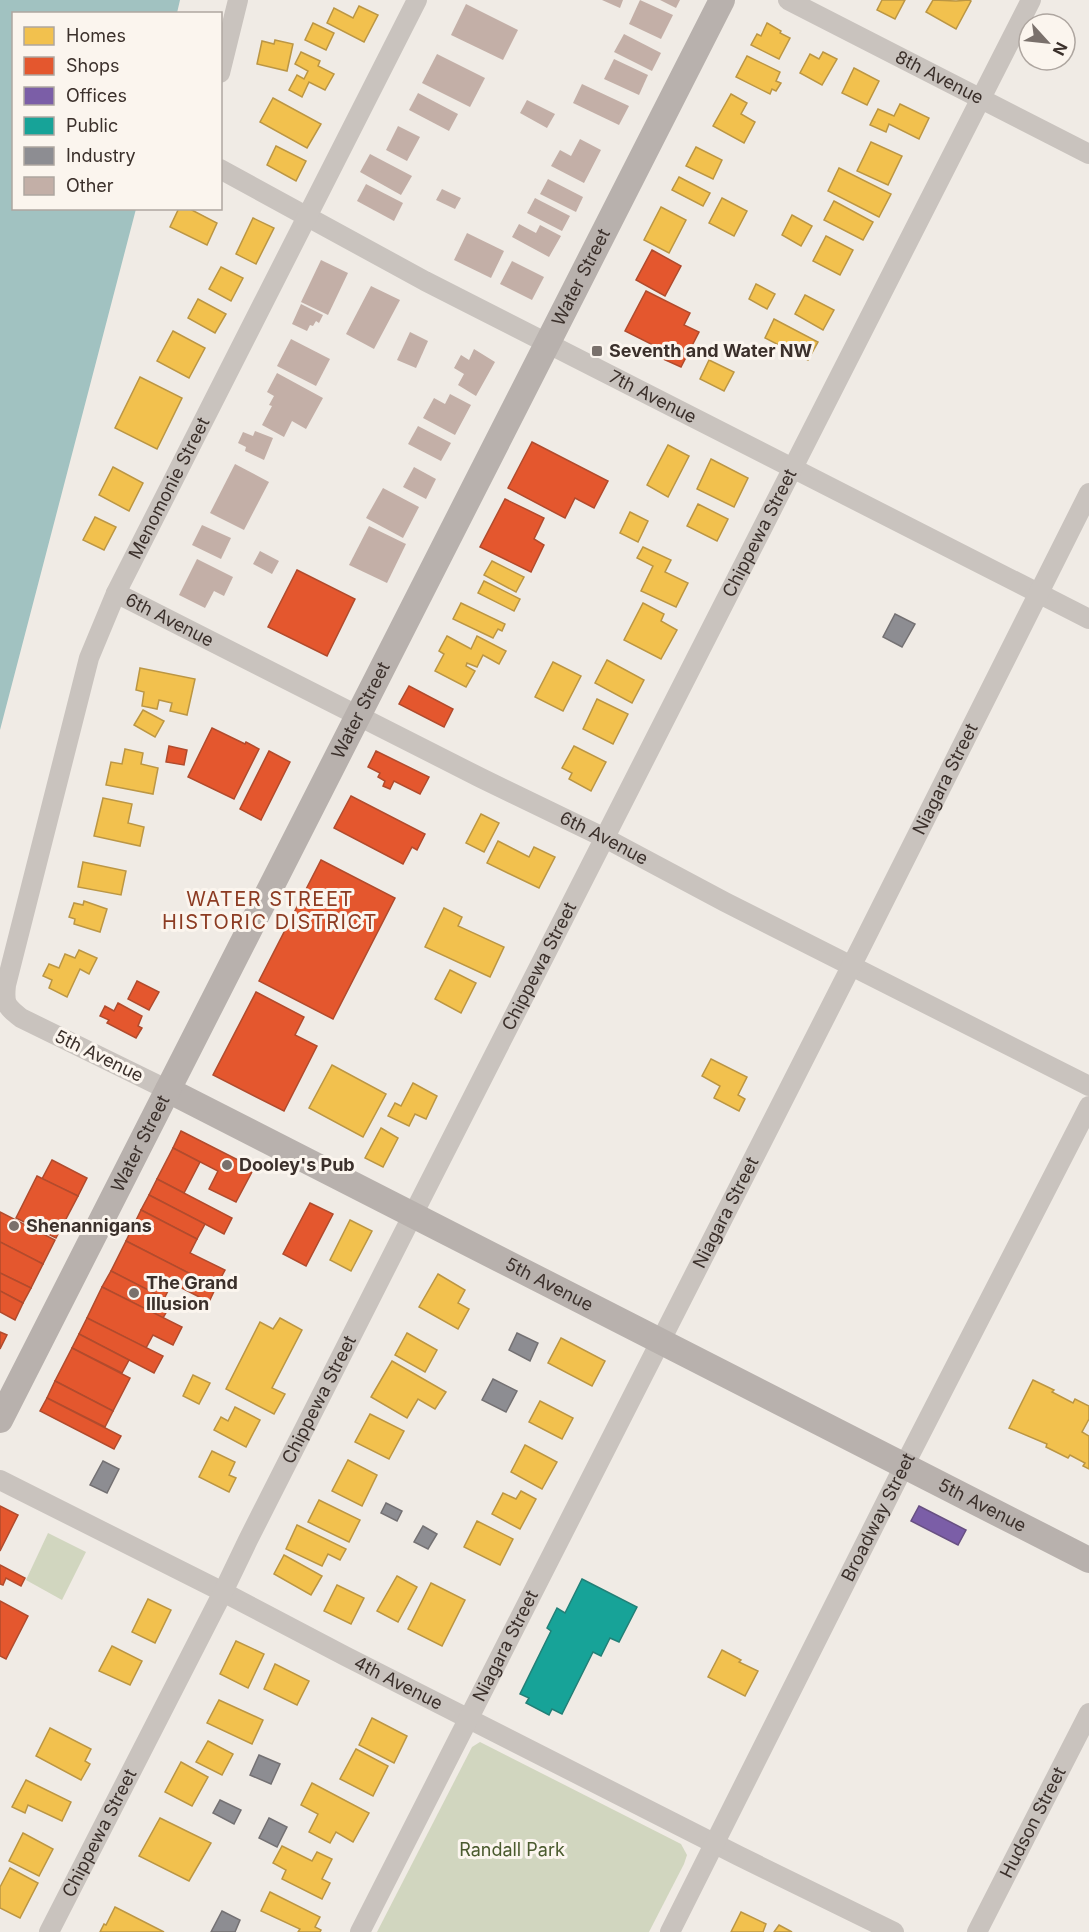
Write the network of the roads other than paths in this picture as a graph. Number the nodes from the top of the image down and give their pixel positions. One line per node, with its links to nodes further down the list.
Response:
1 (238, 0): 6 (street)
2 (417, 0): 10 (street, Menomonie Street)
3 (722, 0): 11 (main road, Water Street)
4 (788, 0): 7 (street, 8th Avenue)
5 (1031, 0): 7 (street, Chippewa Street)
6 (222, 65)
7 (981, 98): 8 (street, 8th Avenue); 12 (street, Chippewa Street)
8 (1089, 154)
9 (222, 170): 10 (street, 7th Avenue)
10 (308, 216): 11 (street, 7th Avenue); 14 (street, Menomonie Street)
11 (547, 344): 12 (street, 7th Avenue); 17 (main road, Water Street)
12 (793, 469): 15 (street, 7th Avenue); 18 (street, Chippewa Street)
13 (1089, 493): 15 (street, Niagara Street)
14 (116, 593): 17 (street, 6th Avenue); 20 (street, Menomonie Street)
15 (1037, 594): 16 (street, 7th Avenue); 19 (street, Niagara Street)
16 (1089, 619)
17 (358, 716): 18 (street, 6th Avenue); 22 (main road, Water Street)
18 (605, 838): 19 (street, 6th Avenue); 24 (street, Chippewa Street)
19 (851, 965): 21 (street, 6th Avenue); 25 (street, Niagara Street)
20 (9, 1008): 22 (street, 5th Avenue)
21 (1089, 1086)
22 (168, 1090): 24 (main road, 5th Avenue); 26 (main road, Water Street)
23 (1089, 1107): 27 (street, Broadway Street)
24 (413, 1215): 25 (main road, 5th Avenue); 30 (street, Chippewa Street)
25 (660, 1341): 27 (main road, 5th Avenue); 32 (street, Niagara Street)
26 (0, 1420)
27 (904, 1466): 29 (main road, 5th Avenue); 33 (street, Broadway Street)
28 (0, 1480): 30 (street, 4th Avenue)
29 (1089, 1560)
30 (223, 1592): 32 (street, 4th Avenue); 34 (street, Chippewa Street)
31 (1089, 1713): 38 (street, Hudson Street)
32 (468, 1718): 33 (street, 4th Avenue); 35 (street, Niagara Street)
33 (715, 1843): 36 (street, Broadway Street); 37 (street, 4th Avenue)
34 (49, 1932)
35 (360, 1932)
36 (670, 1932)
37 (894, 1932)
38 (977, 1932)

